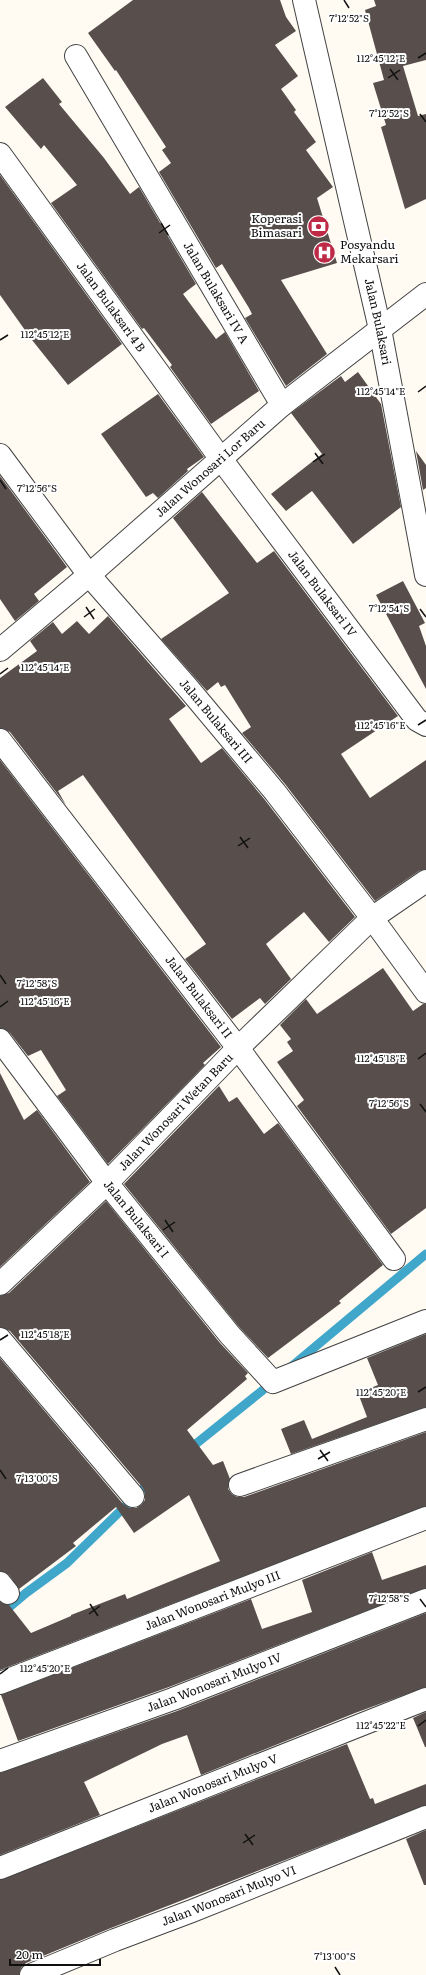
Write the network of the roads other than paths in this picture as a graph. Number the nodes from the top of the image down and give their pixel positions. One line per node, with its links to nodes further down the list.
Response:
1 (304, 0): 5 (street, Jalan Bulaksari)
2 (76, 56): 6 (street, Jalan Bulaksari IV A)
3 (0, 154): 8 (street, Jalan Bulaksari 4 B)
4 (426, 294): 5 (street, Jalan Wonosari Lor Baru)
5 (380, 329): 6 (street, Jalan Wonosari Lor Baru); 9 (street, Jalan Bulaksari)
6 (282, 405): 8 (street, Jalan Wonosari Lor Baru)
7 (0, 455): 10 (street, Jalan Bulaksari III)
8 (222, 459): 10 (street, Jalan Wonosari Lor Baru); 12 (street, Jalan Bulaksari IV)
9 (426, 571)
10 (89, 574): 11 (street, Jalan Wonosari Lor Baru); 15 (street, Jalan Bulaksari III)
11 (0, 650)
12 (426, 725)
13 (0, 740): 18 (street, Jalan Bulaksari II)
14 (426, 881): 15 (street, Jalan Wonosari Wetan Baru)
15 (372, 918): 16 (street, Jalan Bulaksari III); 18 (street, Jalan Wonosari Wetan Baru)
16 (426, 992)
17 (0, 1040): 19 (street, Jalan Bulaksari I)
18 (238, 1048): 19 (street, Jalan Wonosari Wetan Baru); 20 (street, Jalan Bulaksari II)
19 (107, 1183): 21 (street, Jalan Wonosari Wetan Baru); 22 (street, Jalan Bulaksari I)
20 (394, 1259)
21 (0, 1284)
22 (426, 1321)
23 (0, 1339): 26 (street)
24 (426, 1419): 25 (street)
25 (240, 1485)
26 (133, 1496)
27 (426, 1518): 29 (street, Jalan Wonosari Mulyo III)
28 (426, 1600): 31 (street, Jalan Wonosari Mulyo IV)
29 (0, 1684)
30 (426, 1699): 33 (street, Jalan Wonosari Mulyo V)
31 (0, 1761)
32 (426, 1817): 34 (street, Jalan Wonosari Mulyo VI)
33 (0, 1868)
34 (31, 1975)

